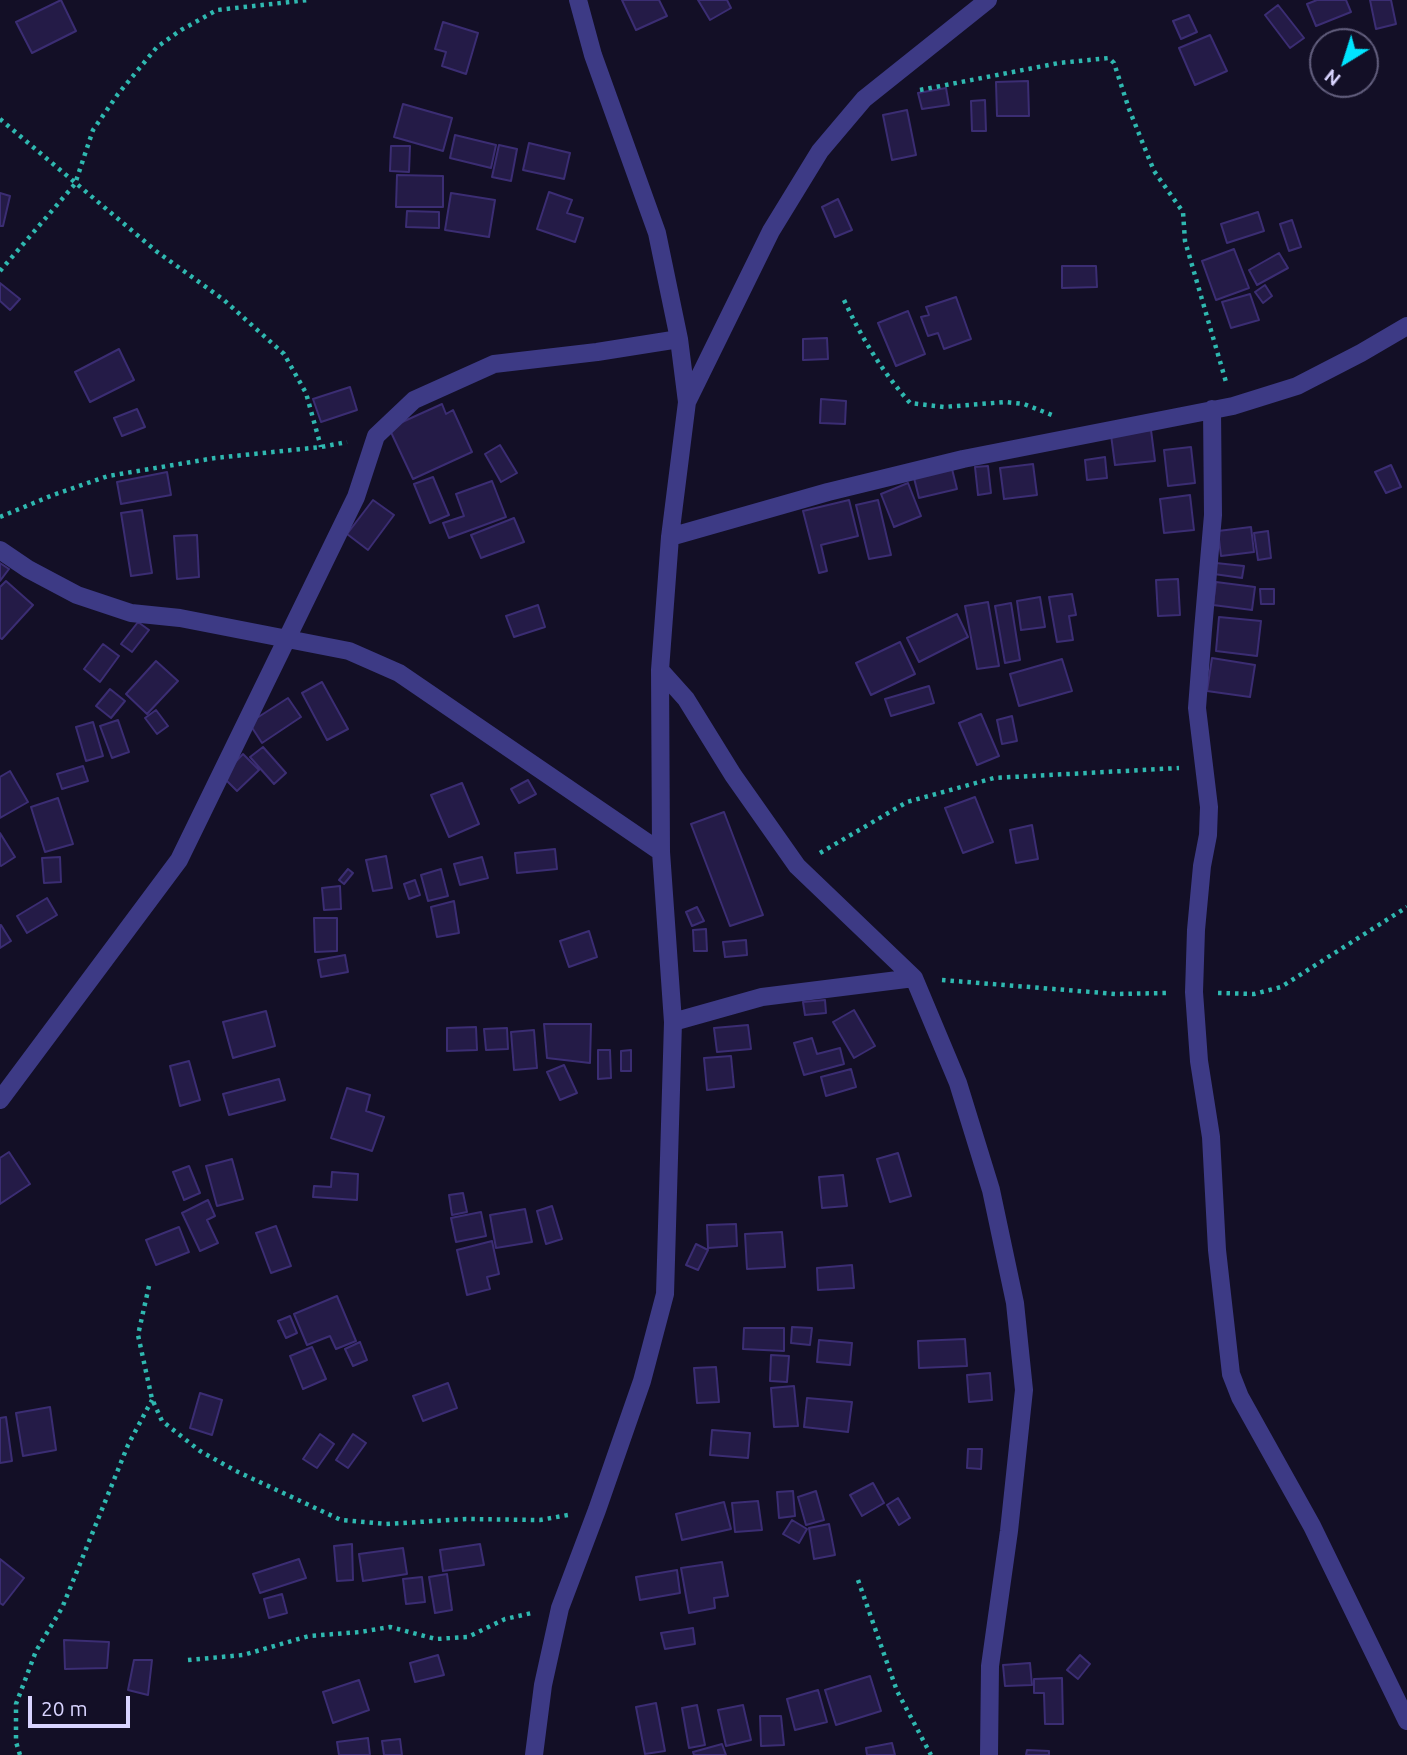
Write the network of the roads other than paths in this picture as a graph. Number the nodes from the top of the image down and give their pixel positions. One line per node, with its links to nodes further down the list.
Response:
1 (578, 0): 4 (street)
2 (988, 0): 5 (street)
3 (1407, 326): 6 (street)
4 (679, 339): 5 (street); 9 (street)
5 (687, 402): 7 (street)
6 (1212, 410): 7 (street); 15 (street)
7 (670, 537): 10 (street)
8 (0, 550): 9 (street)
9 (286, 639): 11 (street); 14 (street)
10 (660, 670): 11 (street); 12 (street)
11 (661, 852): 13 (street)
12 (914, 978): 13 (street); 17 (street)
13 (673, 1022): 16 (street)
14 (0, 1100)
15 (1407, 1721)
16 (534, 1755)
17 (989, 1755)

